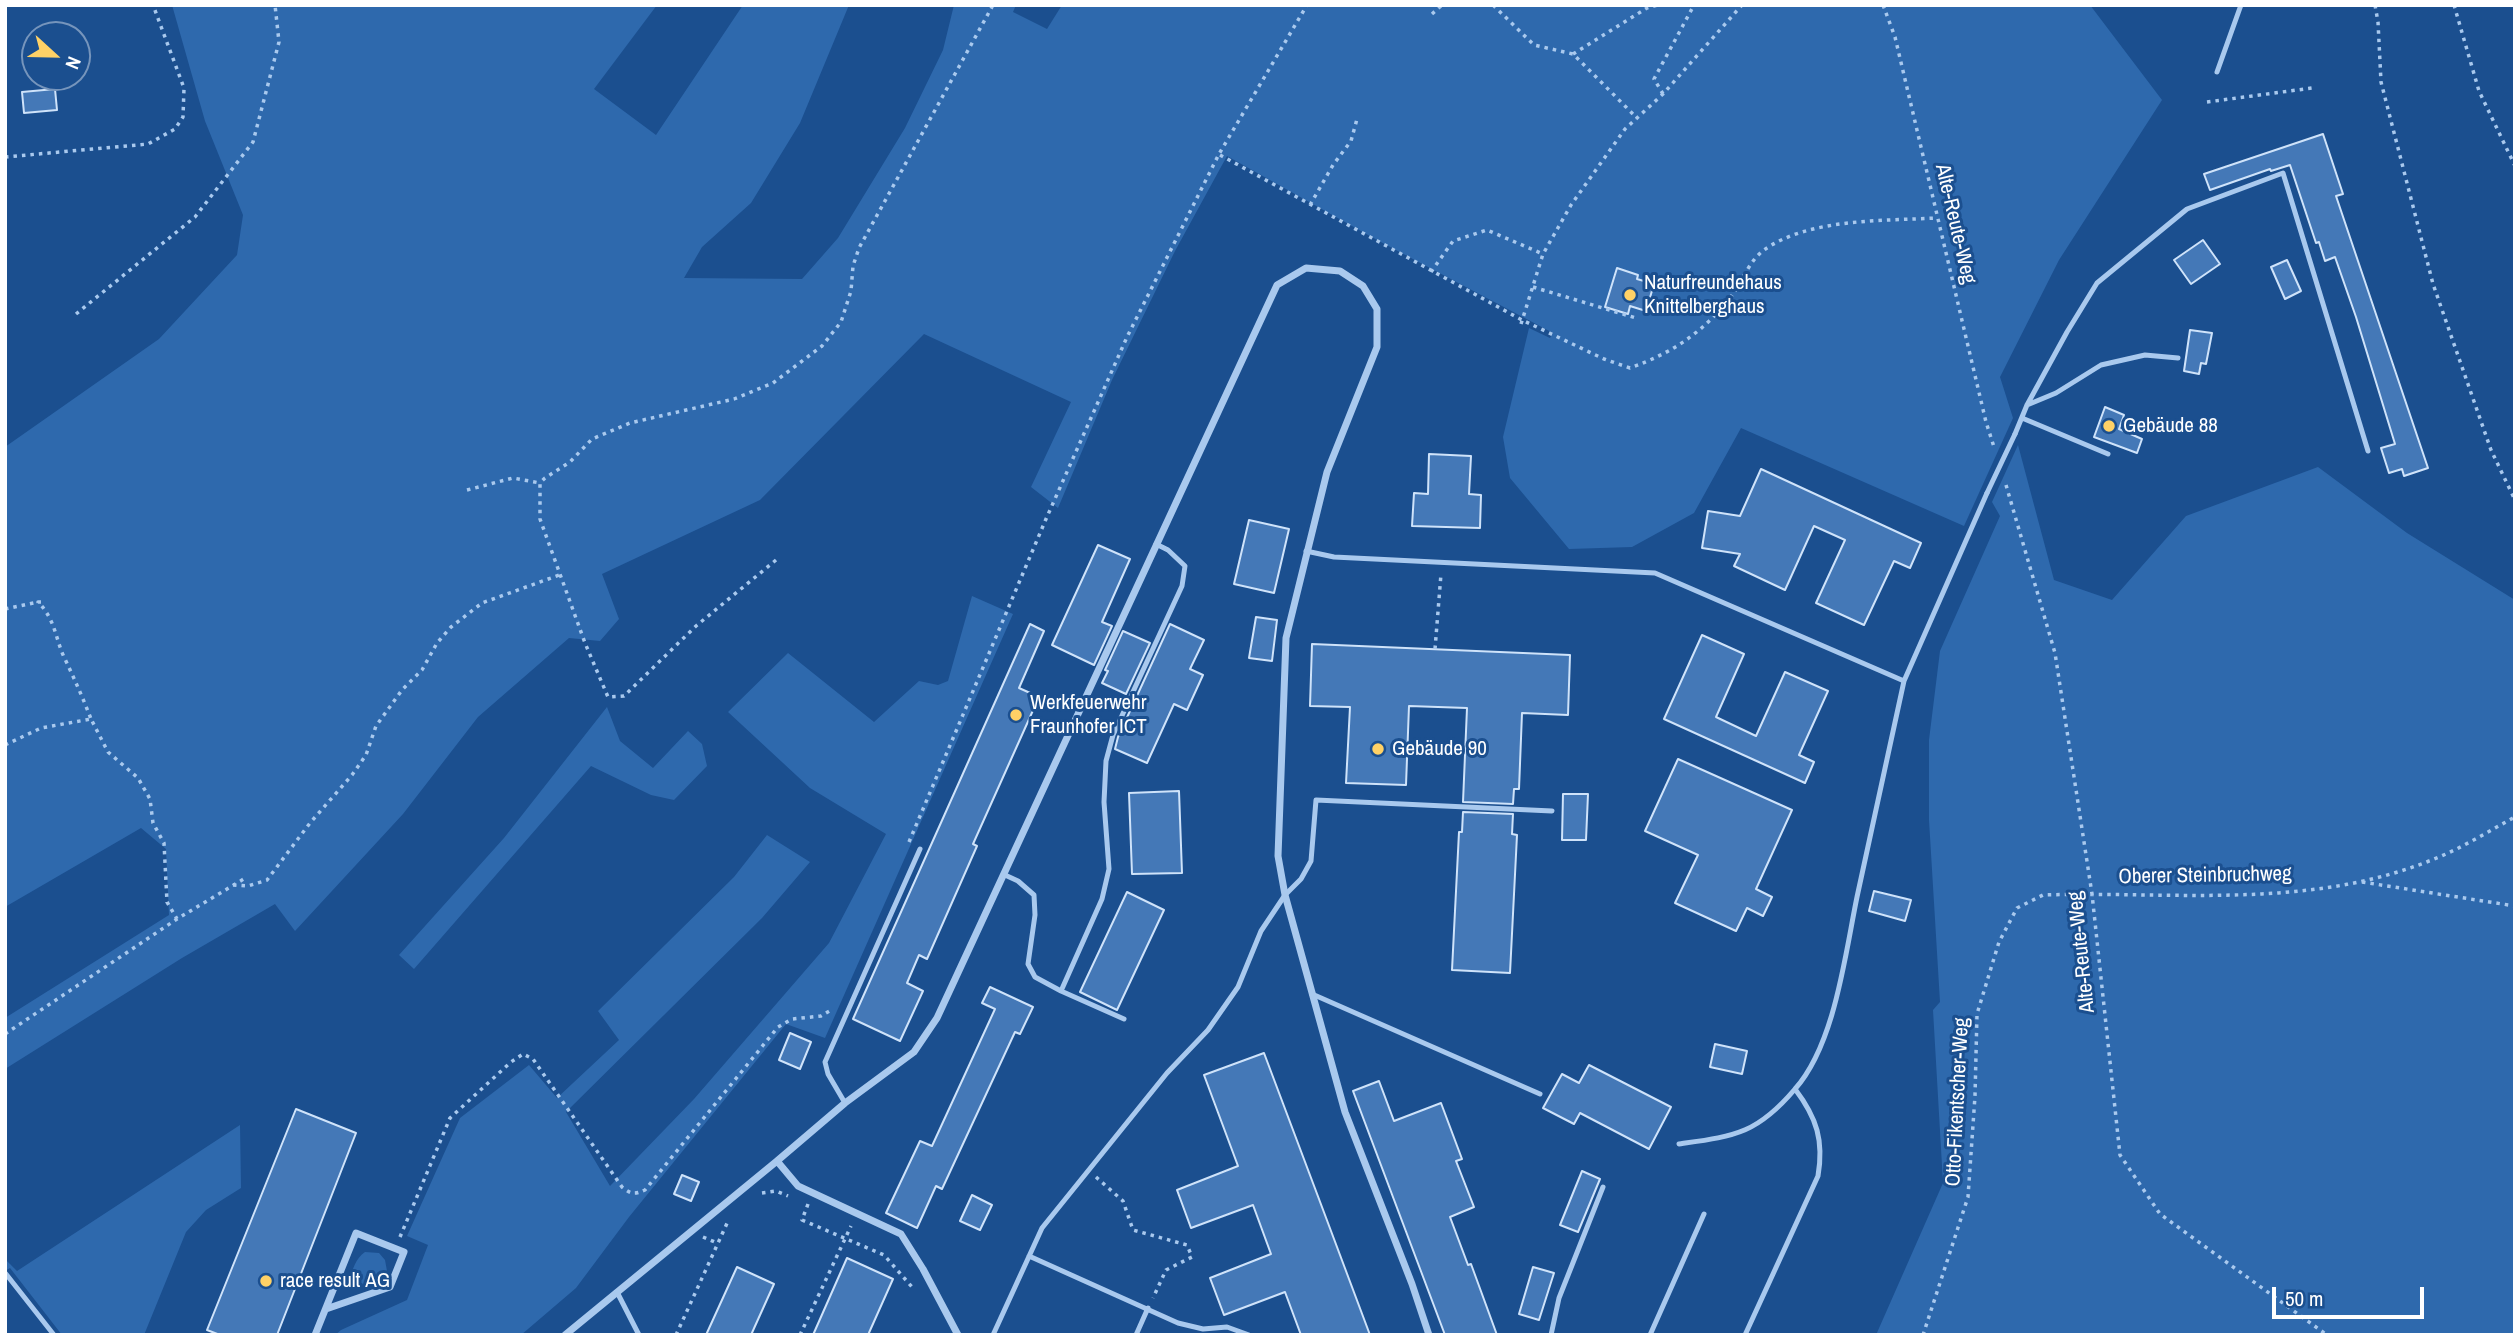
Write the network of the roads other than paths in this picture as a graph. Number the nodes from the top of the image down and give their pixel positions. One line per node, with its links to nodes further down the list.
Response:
1 (2241, 5): 2 (lane)
2 (2217, 72)
3 (2178, 358): 4 (lane)
4 (2027, 405): 5 (lane); 6 (lane)
5 (2022, 418): 7 (lane); 10 (lane, bridge)
6 (2368, 451)
7 (2108, 454)
8 (1156, 544): 9 (street); 13 (street); 15 (lane)
9 (1306, 551): 10 (lane); 14 (street)
10 (1904, 681): 18 (lane)
11 (1552, 811): 14 (lane)
12 (920, 849): 20 (lane)
13 (1004, 875): 15 (lane); 20 (street)
14 (1285, 895): 16 (street); 25 (lane)
15 (1060, 990): 17 (lane)
16 (1312, 993): 19 (lane); 38 (street)
17 (1124, 1019)
18 (1796, 1089): 21 (lane); 41 (lane)
19 (1540, 1094)
20 (845, 1103): 22 (street)
21 (1679, 1144)
22 (777, 1161): 27 (street); 34 (street)
23 (1603, 1187): 39 (lane)
24 (1704, 1214): 40 (lane)
25 (1029, 1256): 28 (lane); 35 (lane)
26 (6, 1273): 30 (lane)
27 (617, 1292): 32 (street); 33 (lane)
28 (1149, 1308): 36 (lane); 37 (lane)
29 (326, 1310): 29 (street); 31 (street)
30 (54, 1335)
31 (315, 1335)
32 (565, 1335)
33 (639, 1335)
34 (958, 1335)
35 (993, 1335)
36 (1136, 1335)
37 (1249, 1335)
38 (1429, 1335)
39 (1550, 1335)
40 (1650, 1335)
41 (1745, 1335)

